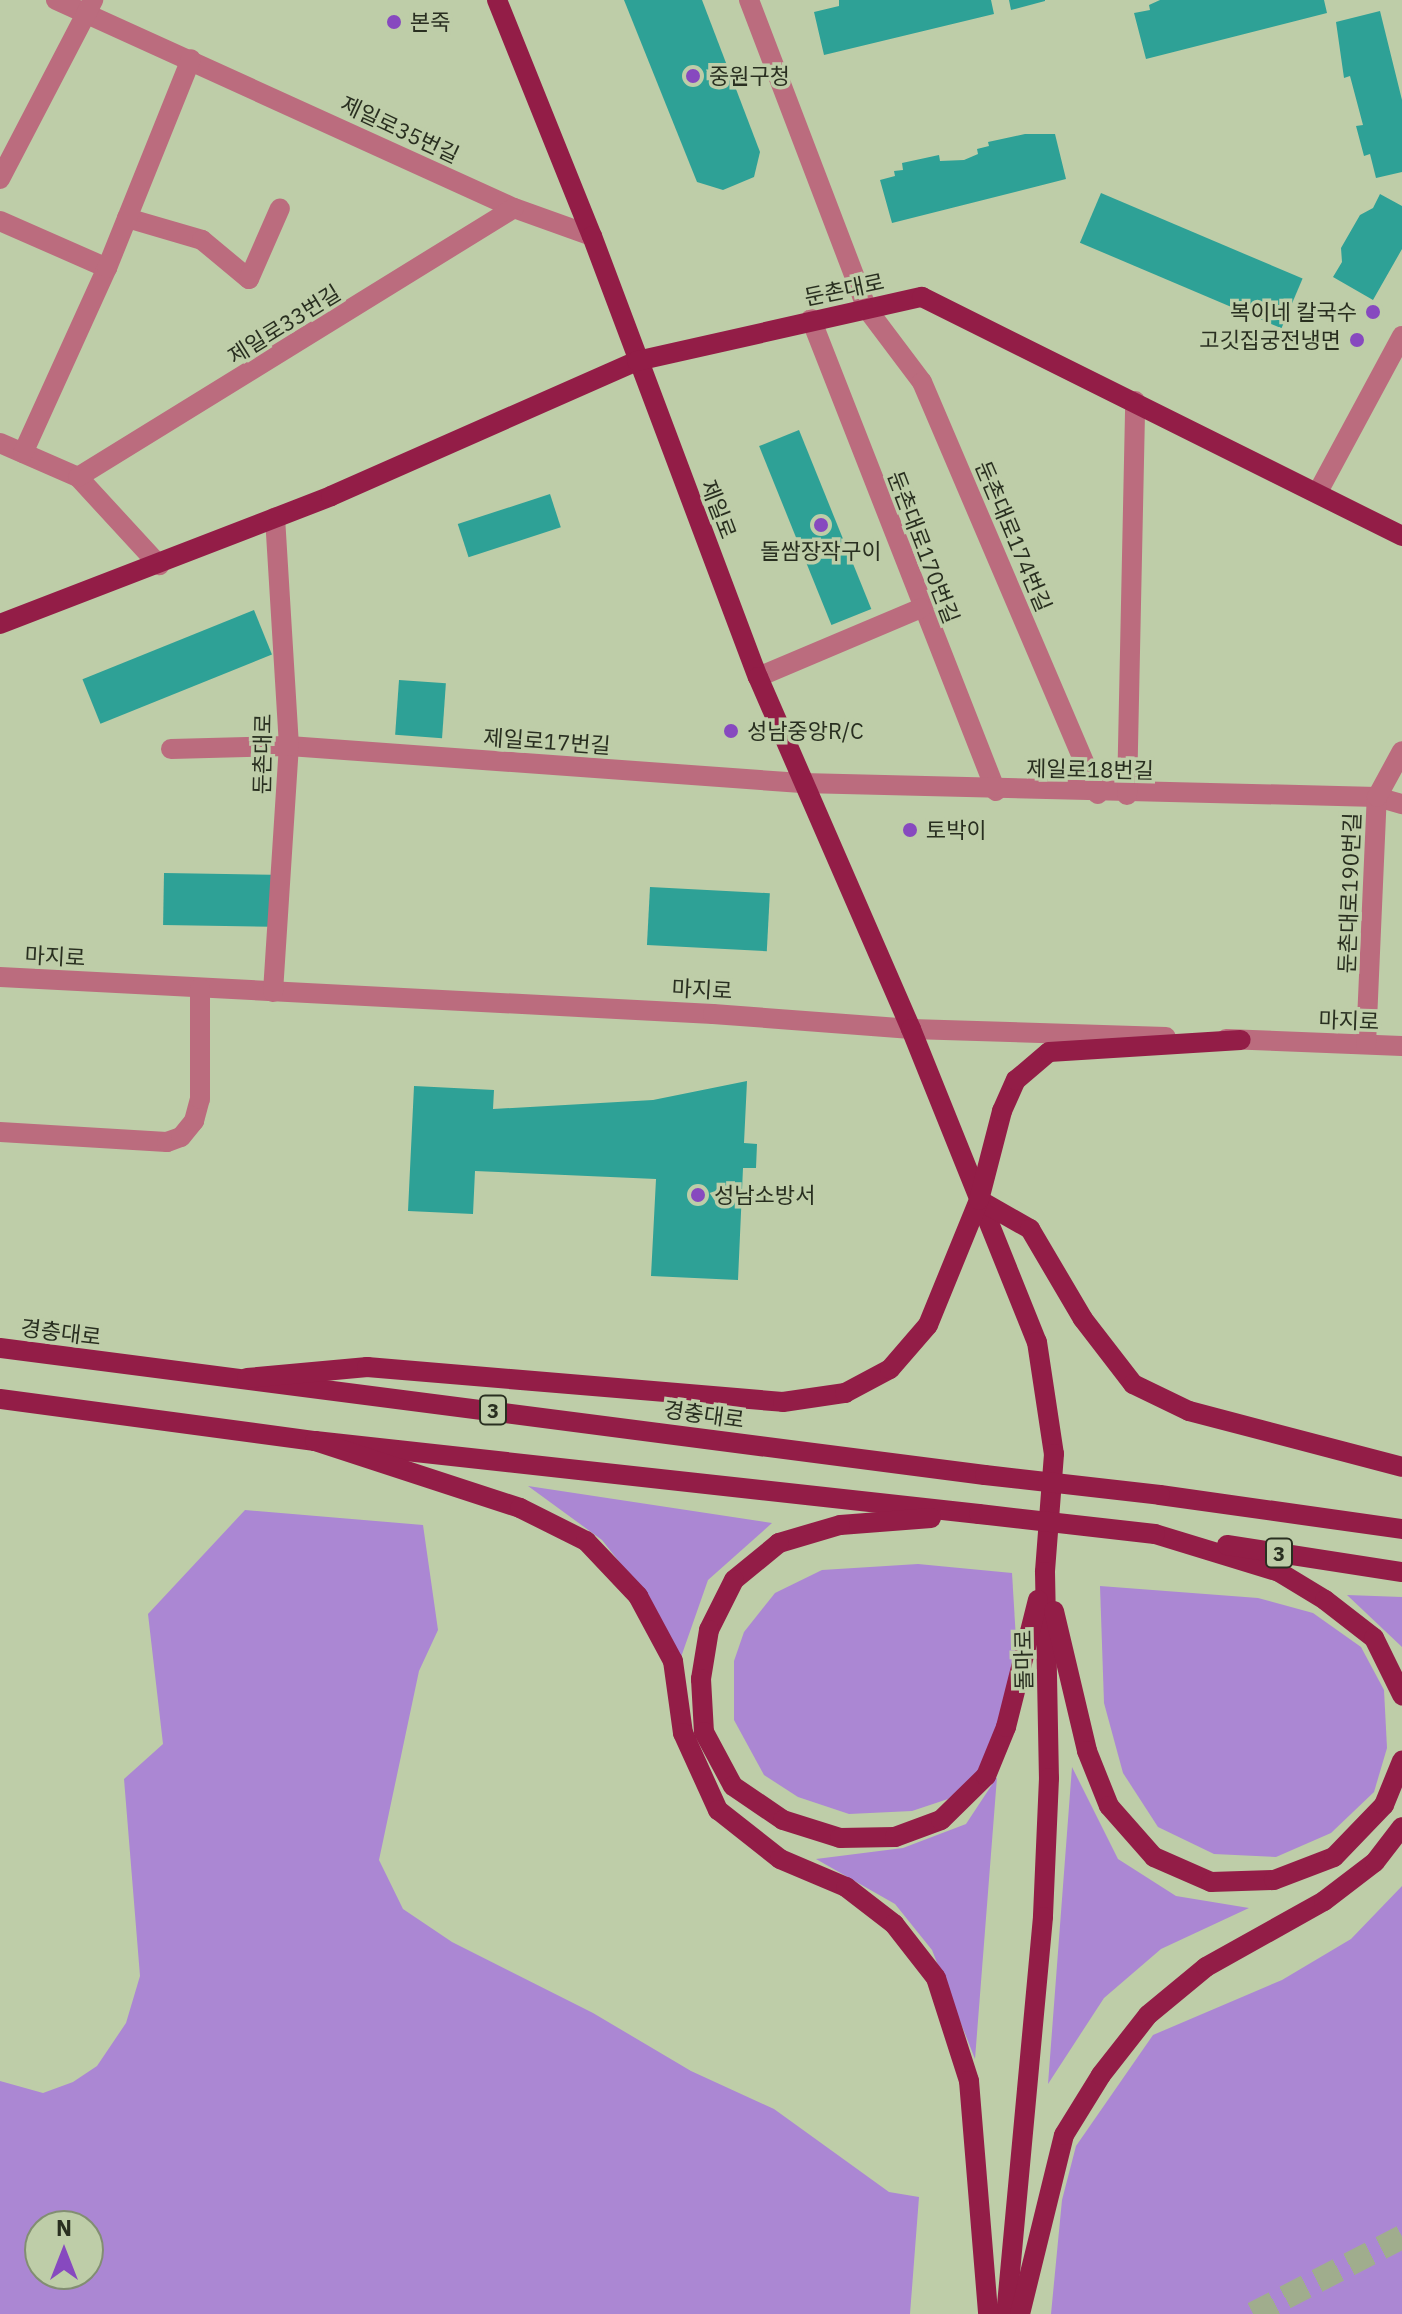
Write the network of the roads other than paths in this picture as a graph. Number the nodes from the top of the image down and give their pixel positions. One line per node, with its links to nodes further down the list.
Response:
1 (56, 0): 4 (street, 제일로35번길)
2 (497, 0): 11 (main road, 제일로)
3 (749, 0): 13 (street, 둔촌대로174번길)
4 (90, 7): 5 (street, 제일로35번길); 6 (street)
5 (191, 59): 8 (street, 제일로35번길); 9 (street)
6 (0, 179)
7 (280, 208): 9 (street)
8 (514, 208): 11 (street, 제일로35번길); 20 (street, 제일로33번길)
9 (127, 218): 12 (street)
10 (0, 221): 12 (street)
11 (592, 236): 16 (main road, 제일로)
12 (107, 268): 19 (street)
13 (867, 309): 14 (main road, 둔촌대로); 17 (main road, 둔촌대로); 33 (street, 둔촌대로174번길)
14 (811, 319): 16 (main road, 둔촌대로); 25 (street, 둔촌대로170번길)
15 (1401, 342): 21 (street)
16 (637, 361): 22 (main road, 둔촌대로); 27 (main road, 제일로)
17 (1135, 401): 21 (main road, 둔촌대로); 34 (street)
18 (0, 443): 19 (street)
19 (23, 453): 20 (street)
20 (78, 477): 24 (street)
21 (1319, 490): 23 (main road, 둔촌대로)
22 (275, 517): 24 (main road, 둔촌대로); 28 (street, 둔촌대로)
23 (1402, 536)
24 (159, 565): 26 (main road, 둔촌대로)
25 (921, 608): 27 (street); 32 (street, 둔촌대로170번길)
26 (0, 624)
27 (758, 677): 31 (main road, 제일로)
28 (289, 746): 29 (street, 제일로17번길); 31 (street, 제일로17번길); 39 (street, 둔촌대로)
29 (171, 749)
30 (1402, 751): 35 (street, 둔촌대로190번길)
31 (802, 783): 32 (street, 제일로18번길); 40 (main road, 제일로)
32 (996, 791): 33 (street, 제일로18번길)
33 (1098, 794): 34 (street, 제일로18번길)
34 (1127, 795): 35 (street, 제일로18번길)
35 (1377, 797): 36 (street, 제일로18번길); 42 (street, 둔촌대로190번길)
36 (1402, 804)
37 (0, 977): 38 (street, 마지로)
38 (200, 988): 39 (street, 마지로); 44 (street)
39 (273, 992): 40 (street, 마지로)
40 (911, 1029): 41 (street, 마지로); 45 (main road, 돌마로)
41 (1241, 1040): 42 (street, 마지로); 45 (main road)
42 (1366, 1044): 43 (street, 마지로)
43 (1402, 1046)
44 (0, 1132)
45 (979, 1200): 47 (main road); 50 (main road); 54 (main road, 돌마로)
46 (0, 1348): 47 (main road, 경충대로 / 3)
47 (247, 1378): 52 (main road, 경충대로 / 3, bridge)
48 (0, 1399): 49 (main road, 3)
49 (315, 1441): 51 (main road, 3); 59 (main road)
50 (1402, 1467)
51 (979, 1514): 53 (main road, 3, bridge); 54 (main road)
52 (1402, 1529)
53 (1155, 1534): 55 (main road, 3); 56 (main road)
54 (1045, 1572): 57 (main road); 60 (main road, 돌마로)
55 (1402, 1572)
56 (1402, 1695)
57 (1402, 1761)
58 (1402, 1827): 61 (main road)
59 (988, 2314)
60 (1006, 2314)
61 (1020, 2314)

